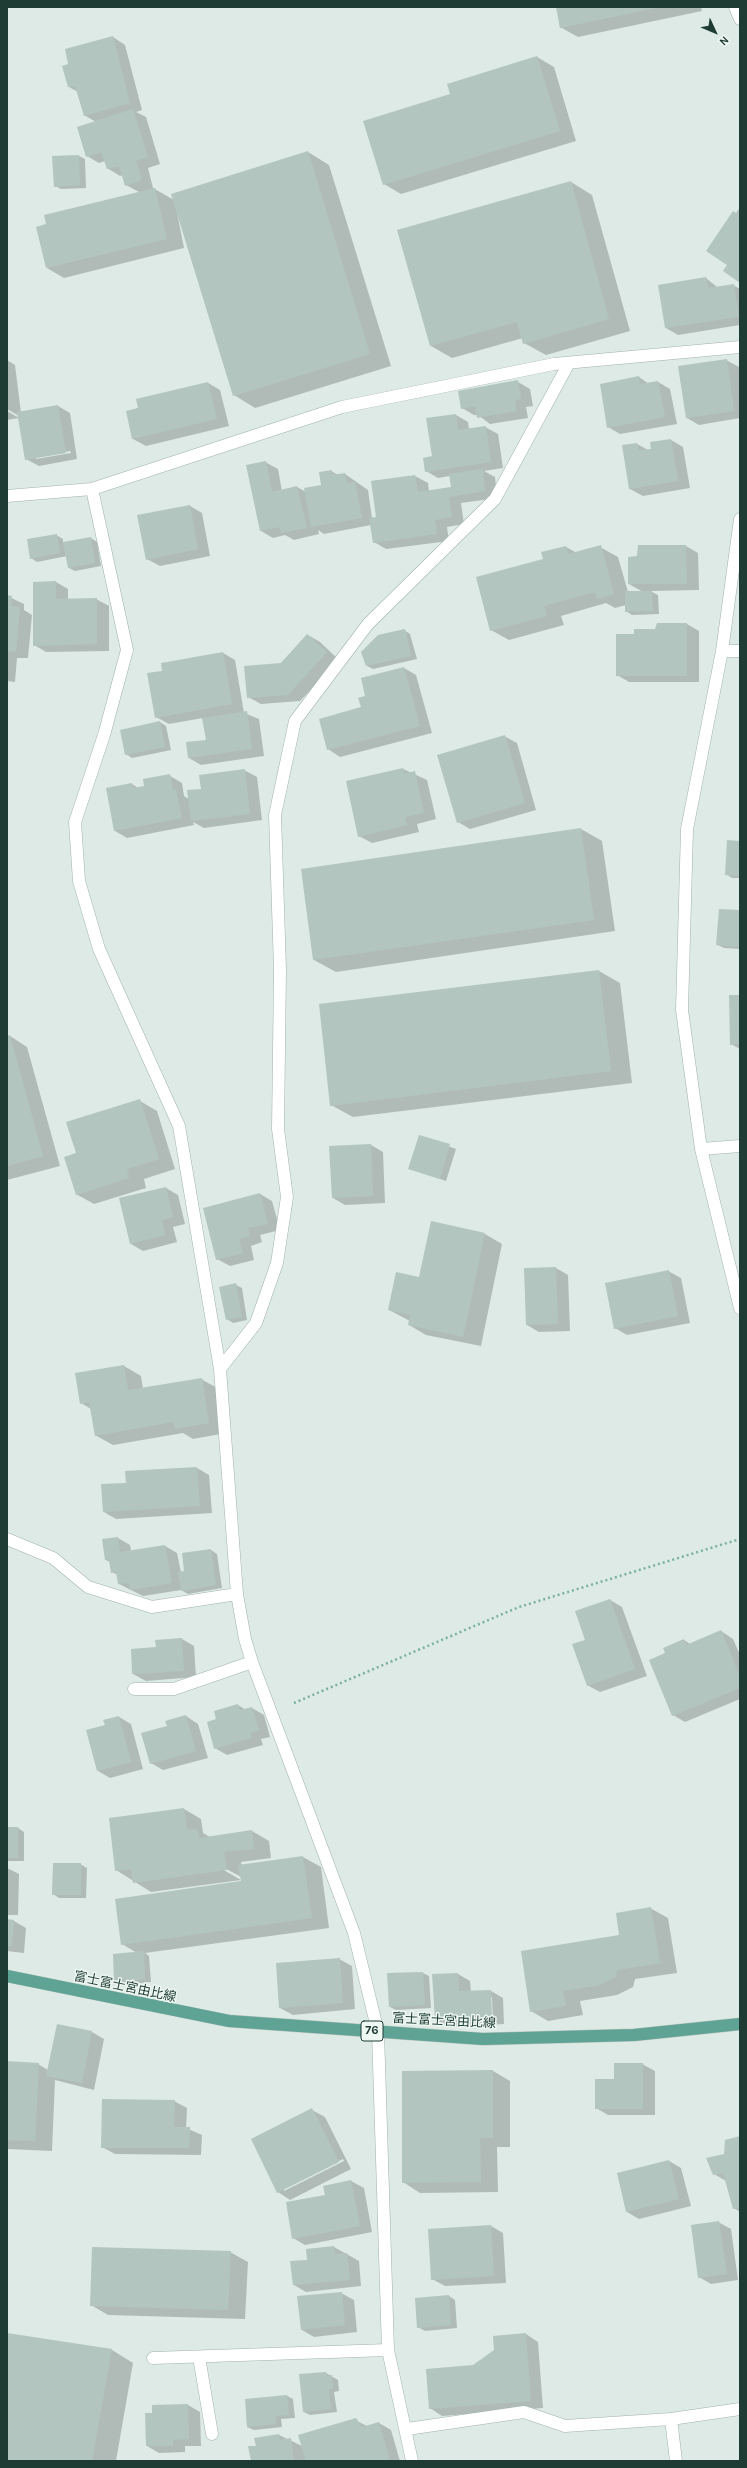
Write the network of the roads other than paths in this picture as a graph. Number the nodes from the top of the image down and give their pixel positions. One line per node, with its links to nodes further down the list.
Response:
1 (735, 7): 2 (street)
2 (740, 19)
3 (740, 347): 4 (street)
4 (569, 363): 5 (street); 13 (street)
5 (92, 489): 6 (street); 13 (street)
6 (7, 496)
7 (740, 518): 8 (street)
8 (722, 651): 9 (street); 11 (street)
9 (740, 651)
10 (740, 1146): 11 (street)
11 (701, 1149): 12 (street)
12 (740, 1308)
13 (220, 1369): 15 (street)
14 (7, 1539): 15 (street)
15 (237, 1594): 16 (street)
16 (252, 1662): 17 (street); 20 (street)
17 (134, 1689)
18 (7, 1976): 20 (main road, 富士富士宮由比線 / 76)
19 (740, 2024): 20 (main road, 富士富士宮由比線 / 76)
20 (378, 2032): 21 (street)
21 (388, 2350): 22 (street); 26 (street)
22 (199, 2357): 23 (street); 27 (street)
23 (153, 2358)
24 (740, 2409): 25 (street)
25 (671, 2419): 26 (street); 29 (street)
26 (407, 2429): 28 (street)
27 (212, 2434)
28 (412, 2461)
29 (676, 2461)

